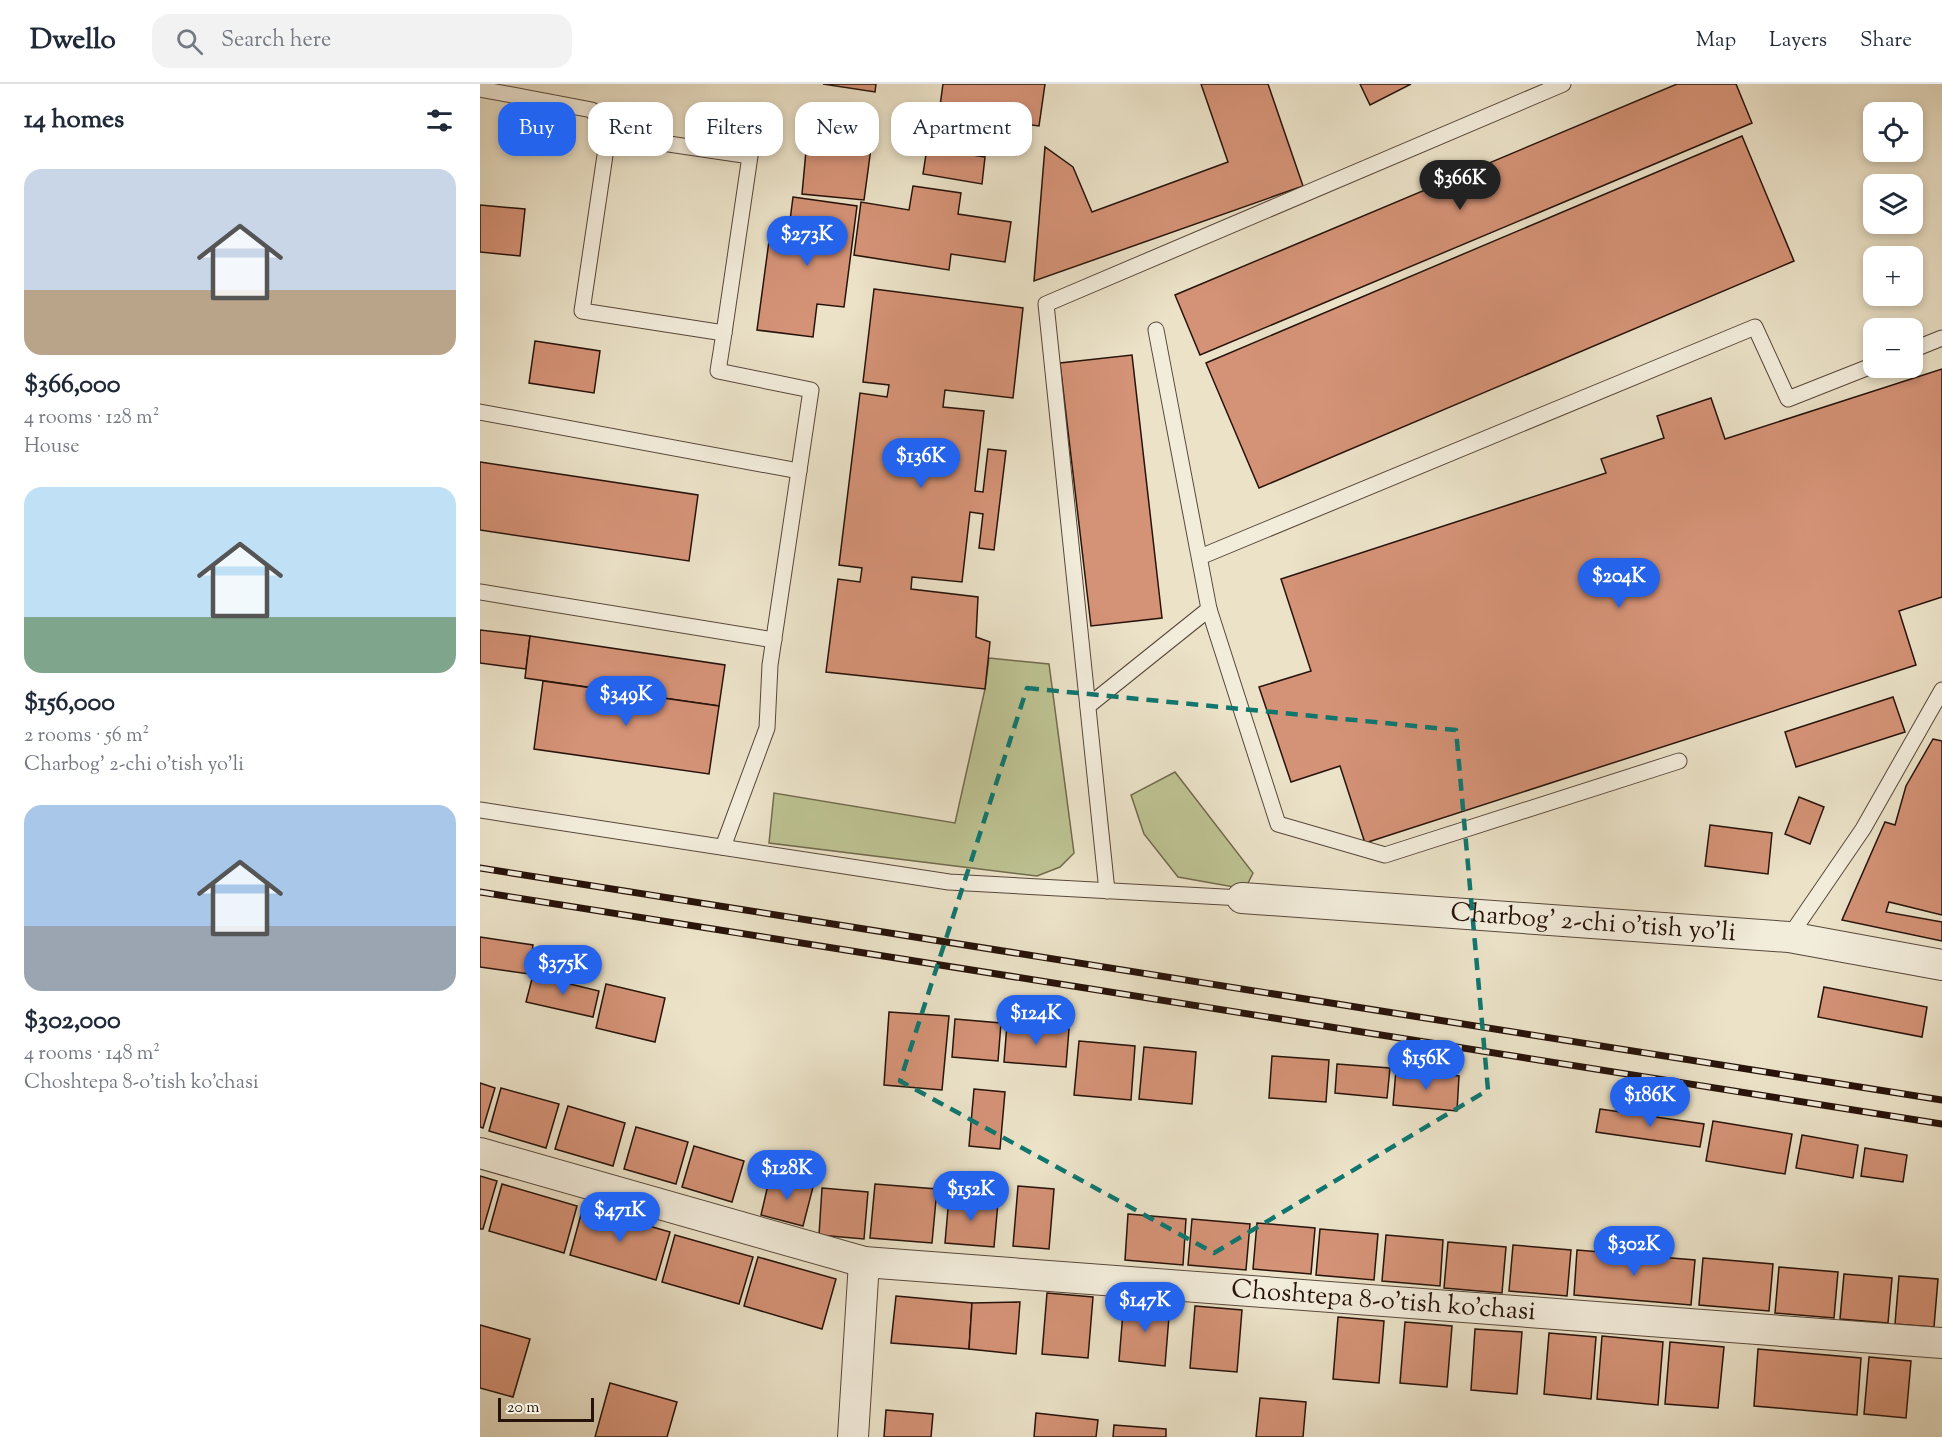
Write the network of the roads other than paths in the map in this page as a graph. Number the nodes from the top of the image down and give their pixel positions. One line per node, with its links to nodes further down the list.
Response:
1 (1563, 84): 18 (lane)
2 (480, 89): 3 (lane)
3 (588, 109)
4 (673, 145): 7 (lane)
5 (605, 156): 7 (lane)
6 (1156, 330): 13 (lane)
7 (724, 333): 12 (lane)
8 (1942, 338): 9 (lane)
9 (1923, 346)
10 (1863, 370): 13 (lane)
11 (480, 412): 12 (lane)
12 (799, 471): 16 (lane)
13 (1200, 558): 15 (lane)
14 (480, 592): 16 (lane)
15 (1209, 609): 18 (lane); 19 (lane)
16 (774, 640): 21 (lane)
17 (1942, 690): 24 (lane)
18 (1088, 706): 22 (lane)
19 (1679, 761)
20 (480, 810): 21 (lane)
21 (723, 847): 22 (lane)
22 (1107, 891): 23 (lane)
23 (1242, 898): 24 (street, Charbog' 2-chi o'tish yo'li)
24 (1789, 937): 25 (street, Charbog' 2-chi o'tish yo'li)
25 (1942, 965)
26 (480, 1153): 27 (street, Choshtepa 8-o'tish ko'chasi)
27 (864, 1262): 28 (street, Choshtepa 8-o'tish ko'chasi); 29 (street)
28 (1942, 1342)
29 (853, 1437)

